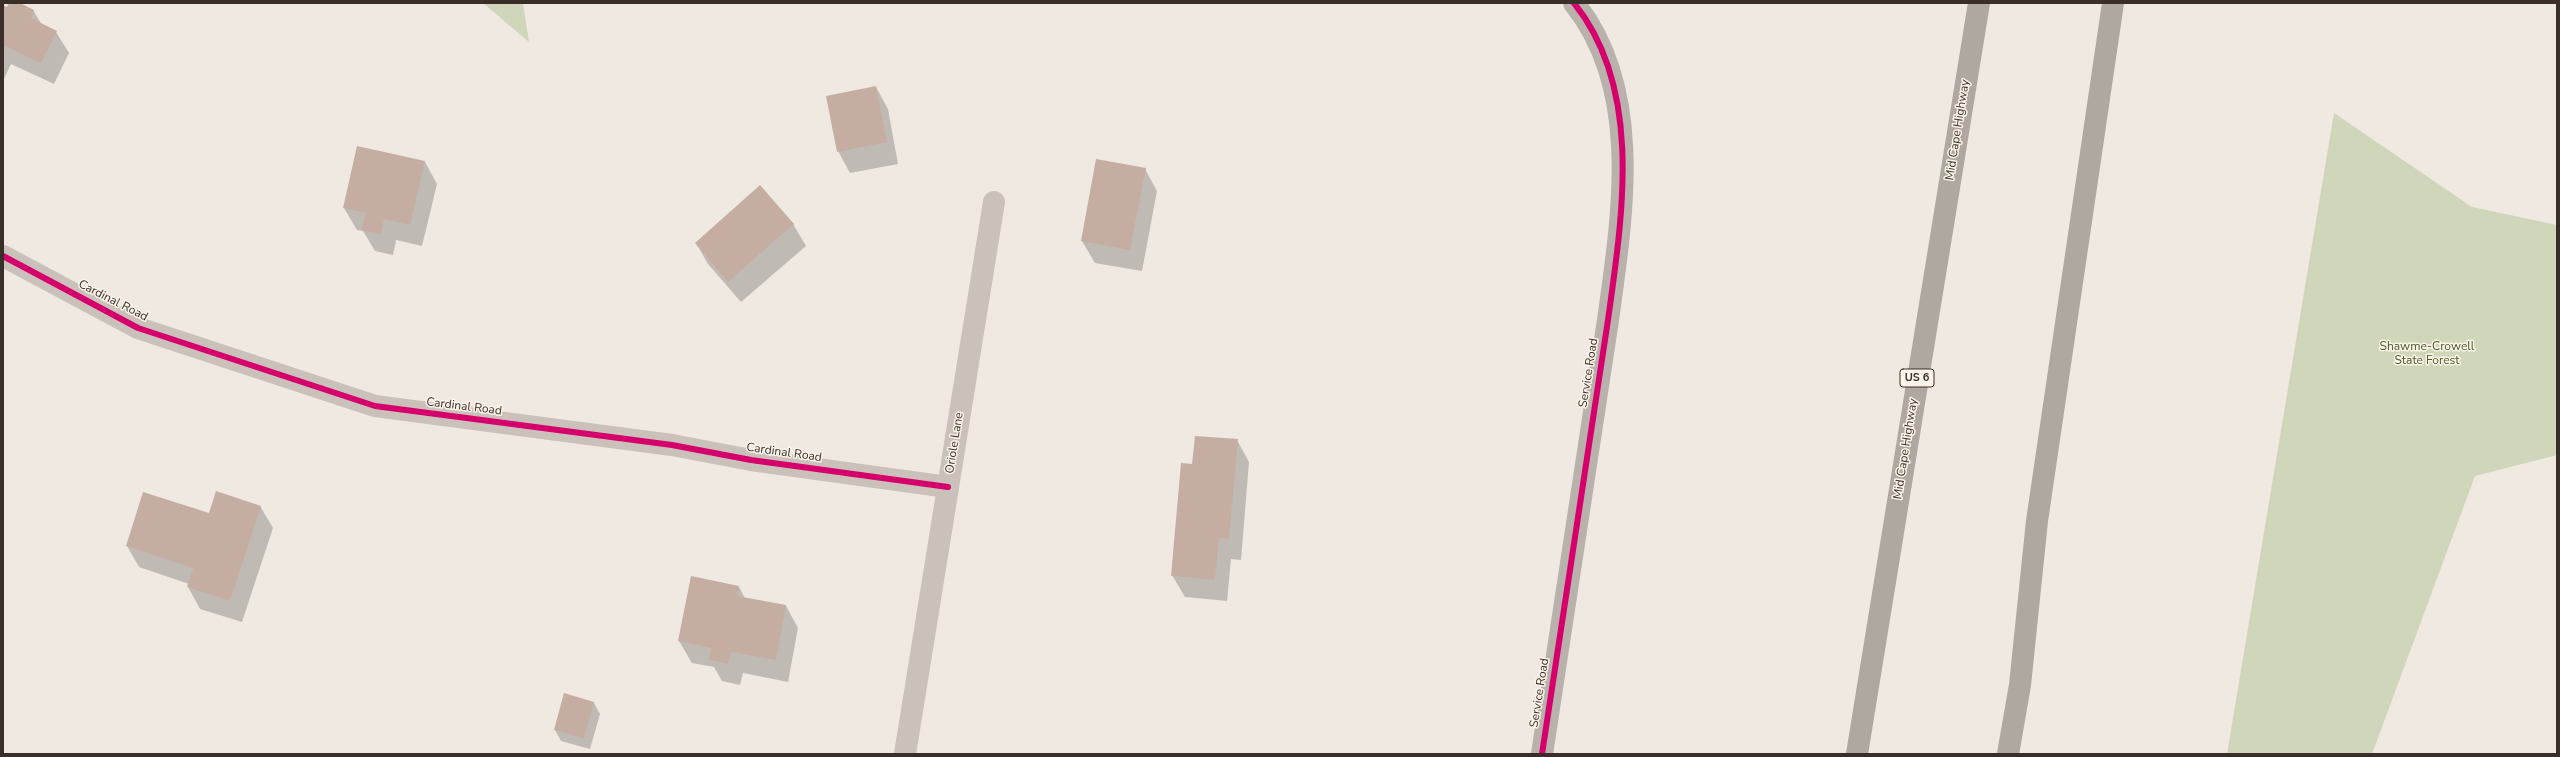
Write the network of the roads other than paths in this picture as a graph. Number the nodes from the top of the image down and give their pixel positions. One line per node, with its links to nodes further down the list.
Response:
1 (1574, 3): 8 (street, Service Road)
2 (1978, 3): 9 (highway, Mid Cape Highway / US 6)
3 (2113, 3): 10 (highway)
4 (994, 202): 6 (street, Oriole Lane)
5 (3, 256): 6 (street, Cardinal Road)
6 (948, 487): 7 (street, Oriole Lane)
7 (905, 754)
8 (1542, 754)
9 (1856, 754)
10 (2008, 754)

